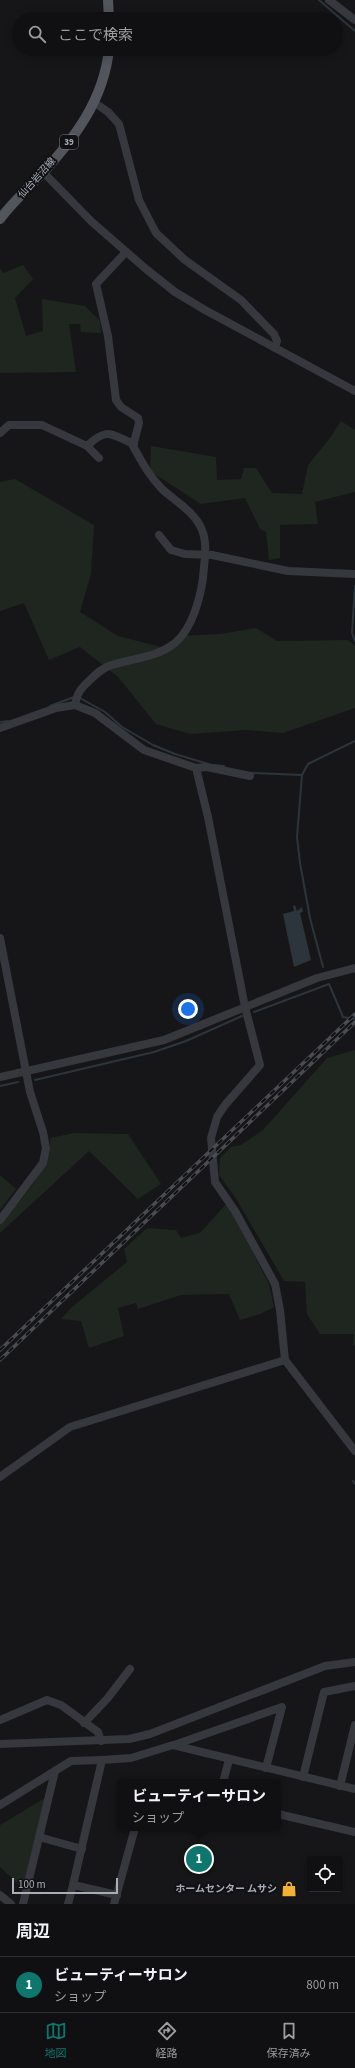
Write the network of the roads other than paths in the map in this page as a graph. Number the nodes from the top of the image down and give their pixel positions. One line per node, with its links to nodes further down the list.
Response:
1 (108, 0): 3 (main road)
2 (329, 0): 4 (street)
3 (109, 12)
4 (355, 20)
5 (108, 56): 6 (main road, 仙台岩沼線 / 39)
6 (95, 103): 7 (main road, 仙台岩沼線 / 39); 10 (street)
7 (43, 172): 8 (main road, 仙台岩沼線 / 39); 9 (street)
8 (0, 219)
9 (126, 252): 10 (street); 13 (street)
10 (275, 348): 11 (street)
11 (355, 391)
12 (0, 433): 14 (street)
13 (134, 444): 14 (street); 17 (street)
14 (87, 446): 15 (street)
15 (99, 458)
16 (159, 535): 17 (street)
17 (205, 554): 18 (street); 19 (street)
18 (355, 574)
19 (76, 700): 20 (street); 21 (street)
20 (0, 728)
21 (196, 768): 22 (street); 25 (street)
22 (250, 776)
23 (0, 938): 26 (street)
24 (355, 968): 25 (street)
25 (245, 1006): 26 (street); 29 (street)
26 (26, 1071): 27 (street); 28 (street)
27 (0, 1077)
28 (0, 1220)
29 (285, 1360): 30 (street); 31 (street)
30 (355, 1451)
31 (0, 1477)
32 (355, 1662): 38 (street)
33 (130, 1669): 36 (street)
34 (355, 1686): 45 (street)
35 (0, 1720): 36 (street)
36 (84, 1723): 38 (street)
37 (355, 1725): 47 (street)
38 (101, 1740): 39 (street)
39 (0, 1744)
40 (173, 1745): 41 (street); 42 (street); 43 (street)
41 (102, 1760): 44 (street); 54 (street)
42 (229, 1760): 43 (street); 46 (street)
43 (266, 1768): 45 (street)
44 (55, 1771): 49 (street); 53 (street)
45 (303, 1777): 47 (street)
46 (224, 1779)
47 (340, 1786): 48 (street)
48 (355, 1789)
49 (0, 1805)
50 (281, 1815): 52 (street)
51 (134, 1831): 57 (street)
52 (355, 1832)
53 (39, 1838): 54 (street); 59 (street)
54 (82, 1849): 55 (street)
55 (73, 1885): 57 (street); 60 (street)
56 (0, 1894): 58 (street)
57 (117, 1895): 61 (street)
58 (11, 1904)
59 (23, 1904)
60 (68, 1904)
61 (114, 1904)

